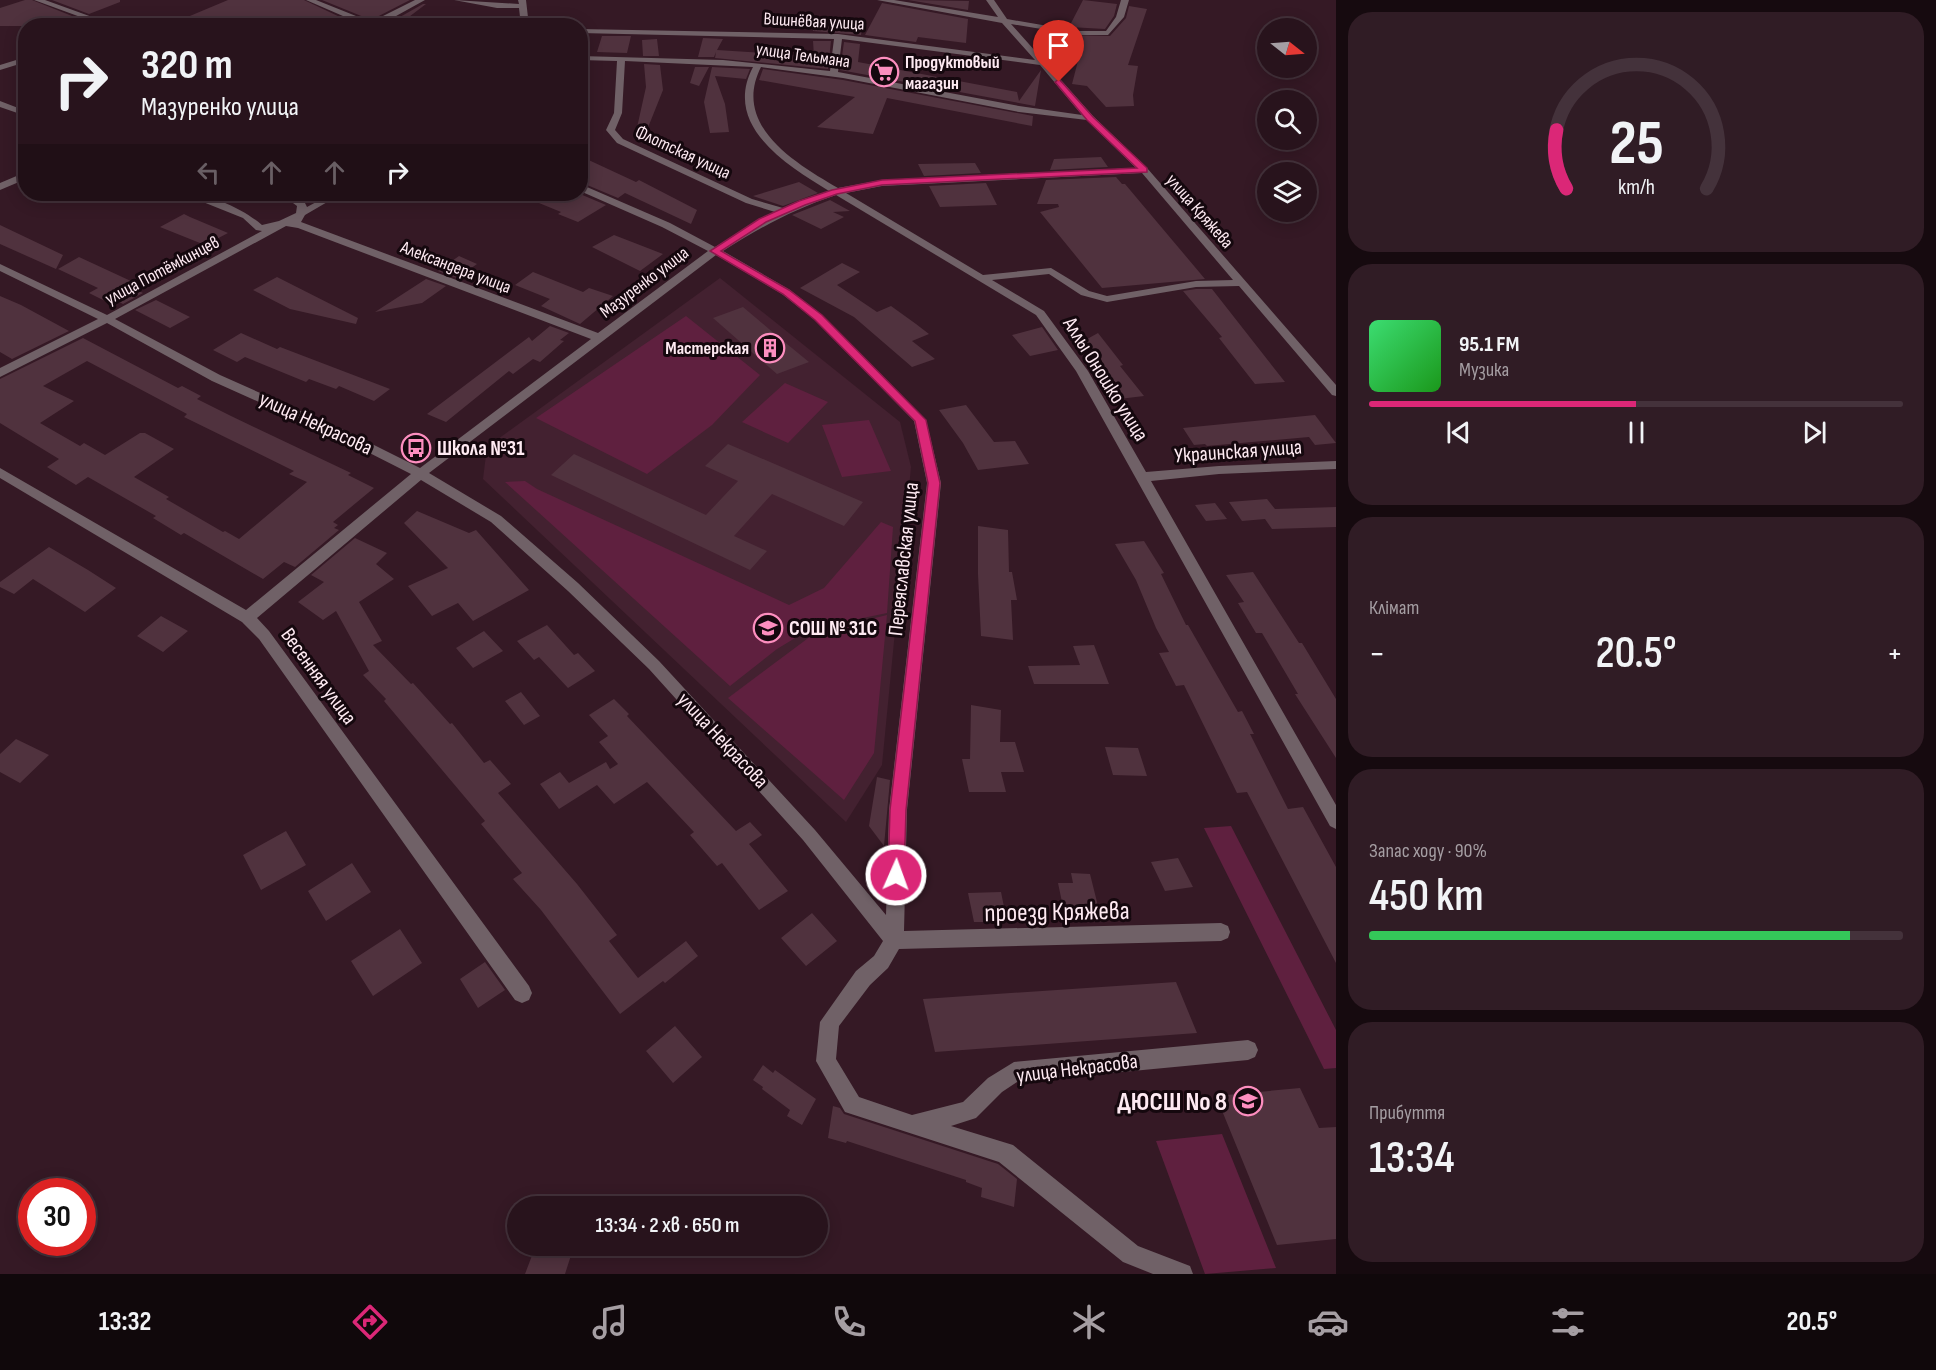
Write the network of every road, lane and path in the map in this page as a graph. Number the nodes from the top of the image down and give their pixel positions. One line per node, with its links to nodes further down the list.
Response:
1 (38, 0): 9 (street)
2 (310, 0): 10 (street)
3 (421, 0): 11 (street)
4 (458, 0): 8 (street)
5 (881, 0): 13 (street)
6 (990, 0): 13 (street, улица Кряжева)
7 (1125, 0): 13 (street)
8 (523, 3): 12 (street)
9 (93, 18)
10 (355, 18)
11 (386, 18)
12 (524, 18)
13 (1005, 22): 20 (street, улица Кряжева)
14 (588, 33): 16 (street, Вишнёвая улица)
15 (838, 36): 16 (street, Вишнёвая улица); 20 (street, Вишнёвая улица); 23 (street)
16 (645, 45): 18 (street, улица Тельмана); 21 (street, улица Тельмана)
17 (588, 58): 18 (street, улица Тельмана)
18 (621, 58): 35 (street, Флотская улица)
19 (18, 62): 22 (street)
20 (1043, 63): 26 (street, улица Кряжева)
21 (758, 65): 23 (street, улица Тельмана); 31 (street, Аллы Оношко улица)
22 (0, 68)
23 (834, 74): 26 (street, улица Тельмана)
24 (0, 104): 25 (street)
25 (18, 111)
26 (1090, 118): 27 (street, улица Кряжева)
27 (1144, 170): 31 (street, Мазуренко улица); 41 (street, улица Кряжева)
28 (18, 179): 29 (street)
29 (0, 188)
30 (588, 191): 38 (street, Переяславская улица)
31 (835, 192): 35 (street, Мазуренко улица); 40 (street, Аллы Оношко улица)
32 (208, 201): 37 (street)
33 (296, 201): 36 (street)
34 (328, 201): 36 (street, улица Потёмкинцев)
35 (782, 211): 38 (street, Мазуренко улица)
36 (299, 221): 37 (street, улица Потёмкинцев); 43 (street, Александера улица)
37 (286, 223): 42 (street, улица Потёмкинцев)
38 (715, 251): 43 (street, Мазуренко улица); 53 (street, Переяславская улица)
39 (0, 267): 42 (street, улица Некрасова)
40 (981, 278): 41 (street); 49 (street, Аллы Оношко улица)
41 (1242, 282): 45 (street, улица Кряжева)
42 (107, 319): 44 (street, улица Потёмкинцев); 48 (street, улица Некрасова)
43 (600, 338): 48 (street, Мазуренко улица)
44 (0, 373)
45 (1336, 392)
46 (1336, 465): 49 (street, Украинская улица)
47 (0, 472): 50 (street, Весенняя улица)
48 (421, 474): 50 (street, Мазуренко улица); 53 (street, улица Некрасова)
49 (1143, 477): 51 (street, Аллы Оношко улица)
50 (247, 618): 54 (street, Весенняя улица)
51 (1336, 821)
52 (1221, 932): 53 (street, проезд Кряжева)
53 (894, 940): 56 (street)
54 (522, 993)
55 (1248, 1050): 56 (street, улица Некрасова)
56 (912, 1125): 57 (street)
57 (1182, 1274)

